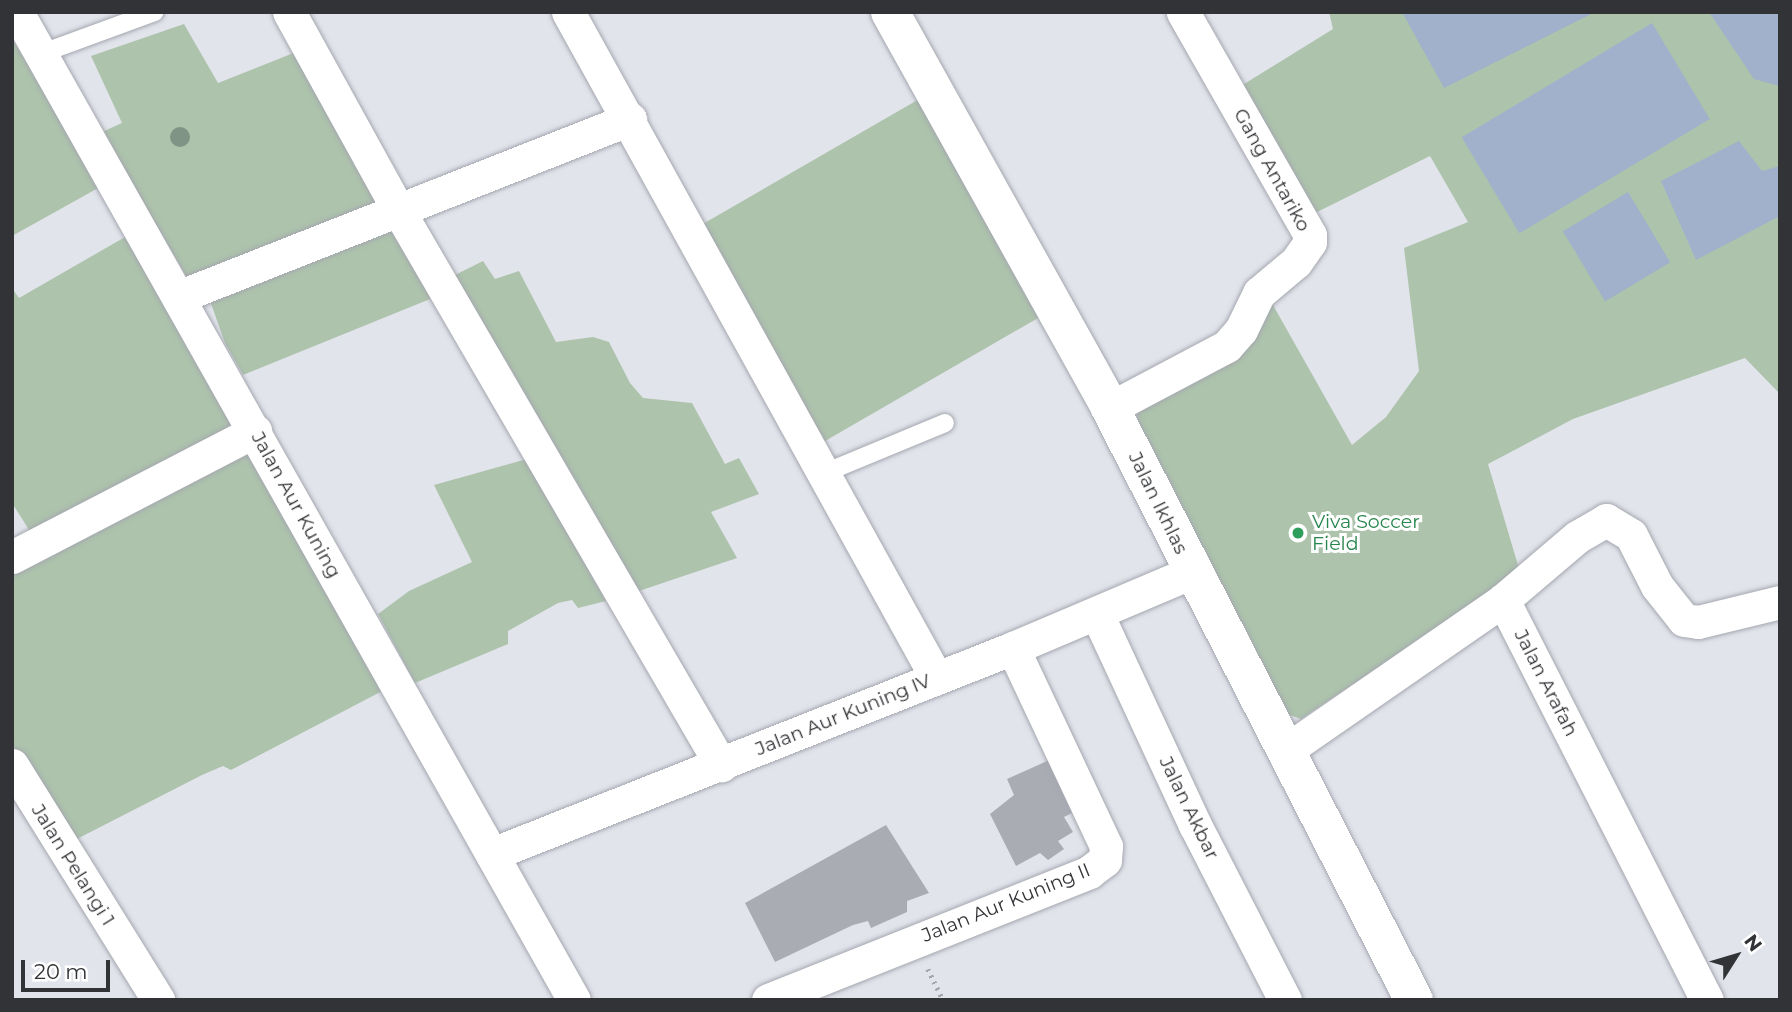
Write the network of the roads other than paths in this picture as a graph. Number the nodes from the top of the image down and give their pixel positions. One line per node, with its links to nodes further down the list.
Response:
1 (17, 12): 7 (street, Jalan Aur Kuning)
2 (155, 12): 7 (lane)
3 (289, 12): 9 (street)
4 (568, 12): 8 (street)
5 (890, 12): 11 (street, Jalan Ikhlas)
6 (1183, 12): 11 (street, Gang Antariko)
7 (40, 54): 10 (street, Jalan Aur Kuning)
8 (631, 119): 9 (street); 14 (street)
9 (400, 213): 10 (street); 24 (street)
10 (178, 297): 13 (street, Jalan Aur Kuning)
11 (1110, 408): 16 (street, Jalan Ikhlas)
12 (945, 423): 14 (lane)
13 (254, 431): 15 (street); 25 (street, Jalan Aur Kuning)
14 (822, 474): 21 (street)
15 (12, 557)
16 (1192, 572): 19 (street, Jalan Aur Kuning IV); 22 (street, Jalan Ikhlas)
17 (1503, 600): 18 (street); 22 (street); 31 (street, Jalan Arafah)
18 (1780, 602)
19 (1097, 614): 20 (street, Jalan Aur Kuning IV); 29 (street, Jalan Akbar)
20 (1013, 648): 21 (street, Jalan Aur Kuning IV); 28 (street, Jalan Aur Kuning II)
21 (936, 677): 24 (street, Jalan Aur Kuning IV)
22 (1288, 749): 30 (street, Jalan Ikhlas)
23 (12, 765): 26 (street, Jalan Pelangi 1)
24 (721, 765): 25 (street, Jalan Aur Kuning IV)
25 (492, 854): 27 (street, Jalan Aur Kuning)
26 (158, 1000)
27 (574, 1000)
28 (768, 1000)
29 (1285, 1000)
30 (1414, 1000)
31 (1707, 1000)

